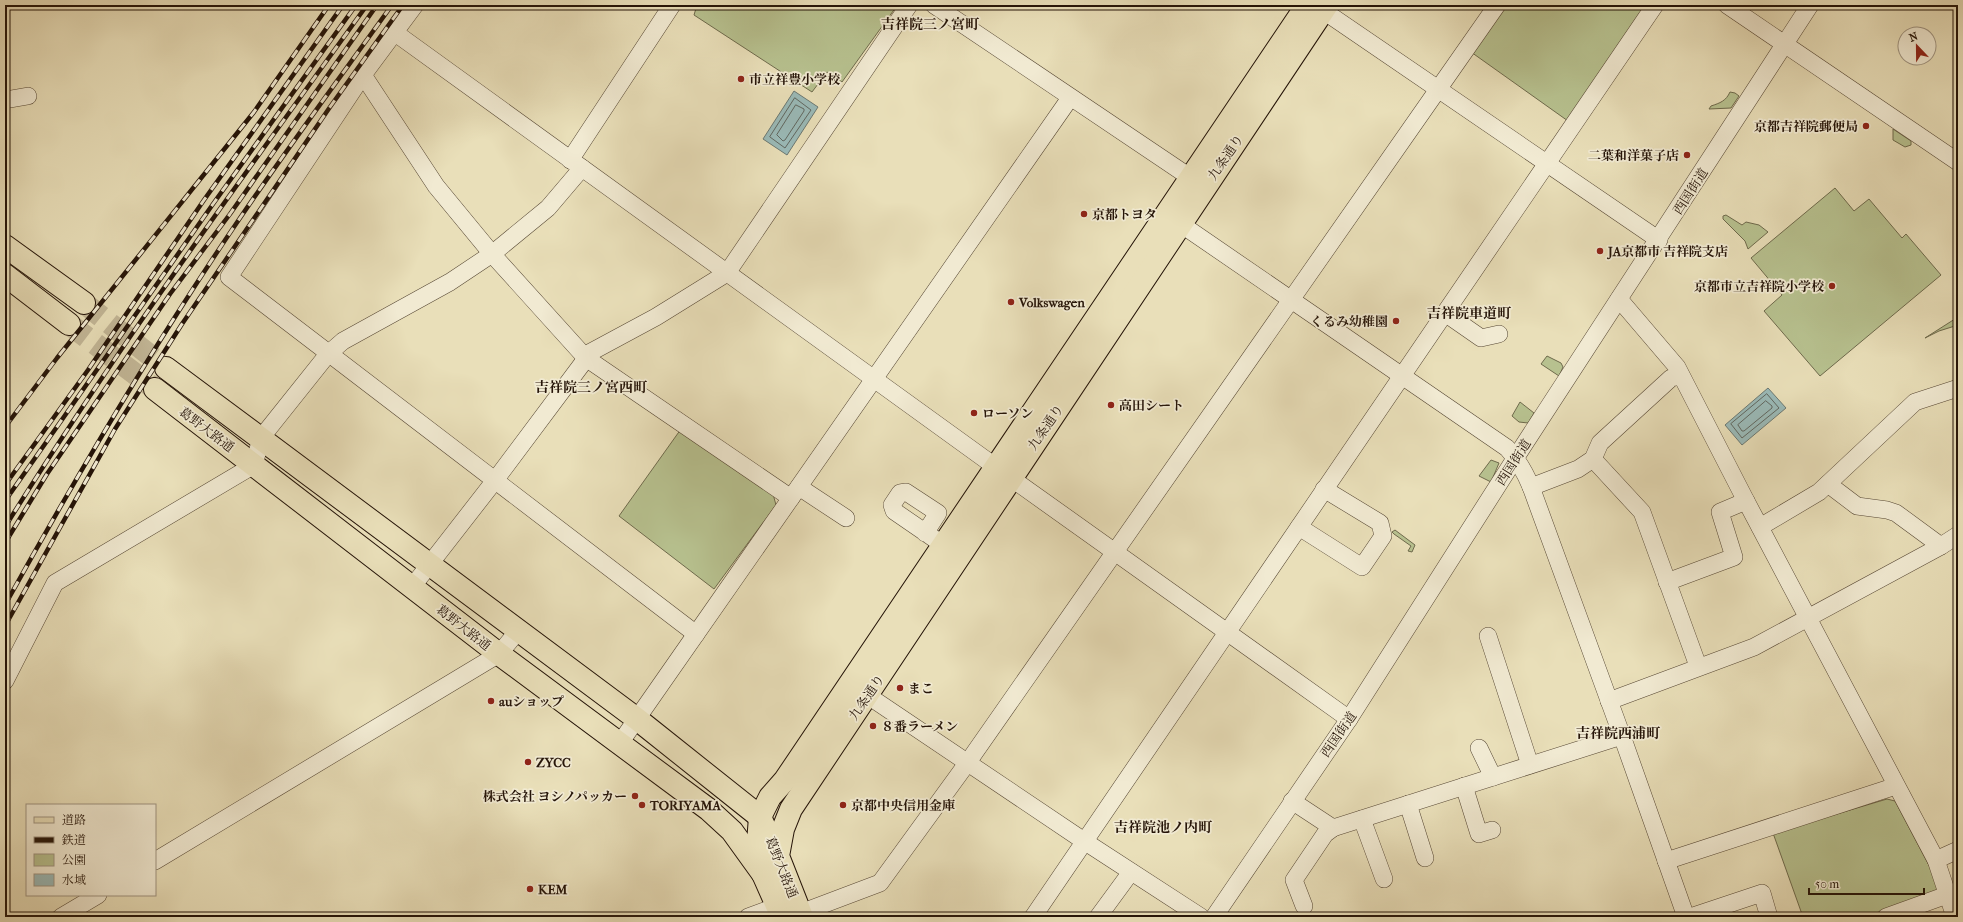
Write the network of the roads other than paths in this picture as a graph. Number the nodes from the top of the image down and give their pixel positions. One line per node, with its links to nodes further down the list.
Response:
1 (415, 5): 10 (street)
2 (672, 5): 19 (street)
3 (909, 5): 25 (street)
4 (934, 5): 15 (street)
5 (1497, 5): 13 (street)
6 (1655, 5): 18 (street)
7 (1727, 5): 11 (street)
8 (1810, 5): 11 (street, 西国街道)
9 (1318, 6): 13 (street); 20 (main road, 九条通り)
10 (394, 32): 12 (street); 19 (street)
11 (1785, 44): 17 (street); 22 (street, 西国街道)
12 (363, 75): 24 (street); 33 (street)
13 (1438, 88): 18 (street); 28 (street)
14 (28, 96): 16 (street)
15 (1070, 98): 20 (street); 38 (street)
16 (5, 100)
17 (1958, 162)
18 (1547, 163): 22 (street); 30 (street)
19 (576, 164): 24 (street); 25 (street)
20 (1198, 183): 21 (main road, 九条通り)
21 (1174, 219): 28 (street); 45 (main road, 九条通り)
22 (1659, 240): 27 (street, 西国街道)
23 (5, 246): 29 (main road)
24 (492, 254): 33 (street); 34 (street)
25 (727, 273): 34 (street); 38 (street)
26 (5, 275): 31 (main road)
27 (1619, 299): 37 (street); 42 (street, 西国街道)
28 (1291, 301): 36 (street); 56 (street)
29 (84, 303)
30 (1445, 313): 32 (street); 36 (street)
31 (69, 324)
32 (1499, 334)
33 (328, 354): 41 (street); 46 (street)
34 (586, 358): 46 (street); 50 (street)
35 (166, 368): 41 (main road, 葛野大路通)
36 (1402, 375): 42 (street); 49 (street)
37 (1682, 376): 43 (street); 51 (street)
38 (874, 379): 45 (street); 50 (street)
39 (1958, 388): 47 (street)
40 (155, 389): 44 (main road, 葛野大路通)
41 (261, 438): 44 (street); 57 (main road, 葛野大路通)
42 (1516, 457): 48 (street); 71 (street, 西国街道)
43 (1593, 459): 48 (street); 58 (street)
44 (254, 465): 59 (main road, 葛野大路通); 67 (street)
45 (1003, 473): 56 (street); 68 (main road, 九条通り); 68 (main road, 九条通り)
46 (496, 479): 57 (street); 63 (street)
47 (1828, 484): 54 (street); 55 (street)
48 (1531, 488): 69 (street)
49 (1324, 489): 53 (street); 53 (street)
50 (795, 492): 52 (street); 63 (street)
51 (1746, 501): 54 (street); 58 (street)
52 (846, 518)
53 (1299, 526): 62 (street)
54 (1760, 527): 60 (street)
55 (1952, 543): 60 (street)
56 (1116, 552): 62 (street); 75 (street)
57 (430, 564): 59 (street); 61 (main road, 葛野大路通)
58 (1667, 582): 66 (street)
59 (412, 587): 65 (main road, 葛野大路通)
60 (1808, 618): 66 (street); 79 (street)
61 (518, 631): 65 (street); 70 (main road, 葛野大路通)
62 (1227, 632): 71 (street); 88 (street)
63 (696, 634): 70 (street)
64 (1488, 636): 76 (street)
65 (499, 654): 73 (main road, 葛野大路通); 92 (street)
66 (1698, 666): 69 (street)
67 (5, 681)
68 (858, 689): 75 (street); 83 (main road, 九条通り); 84 (main road, 九条通り)
69 (1609, 701): 72 (street)
70 (636, 719): 73 (street); 84 (main road, 葛野大路通)
71 (1349, 719): 80 (street, 西国街道)
72 (1622, 736): 76 (street); 94 (street)
73 (620, 743): 82 (main road, 葛野大路通)
74 (1479, 748): 77 (street)
75 (968, 762): 88 (street); 101 (street)
76 (1530, 765): 77 (street)
77 (1493, 777): 78 (street)
78 (1464, 786): 81 (street); 87 (street)
79 (1896, 786): 93 (street); 94 (street)
80 (1292, 800): 86 (street); 108 (street, 西国街道)
81 (1408, 804): 85 (street); 91 (street)
82 (708, 809): 84 (main road); 96 (main road, 葛野大路通)
83 (791, 809): 84 (main road); 90 (main road, 九条通り)
84 (760, 817): 90 (main road, 葛野大路通); 96 (main road, 葛野大路通)
85 (1362, 819): 86 (street); 97 (street)
86 (1332, 828): 100 (street)
87 (1492, 830)
88 (1084, 842): 95 (street); 105 (street)
89 (1958, 850): 93 (street)
90 (778, 856): 101 (main road, 葛野大路通)
91 (1425, 858)
92 (156, 860)
93 (1936, 860): 98 (street)
94 (1666, 861): 102 (street)
95 (1131, 872): 106 (street); 107 (street)
96 (763, 874): 101 (main road, 葛野大路通)
97 (1384, 879)
98 (1948, 895): 110 (street); 111 (street)
99 (96, 896): 103 (street)
100 (1304, 906)
101 (790, 914): 104 (street)
102 (1682, 916): 109 (street)
103 (61, 917)
104 (748, 917)
105 (1033, 917)
106 (1098, 917)
107 (1201, 917)
108 (1214, 917)
109 (1769, 917)
110 (1886, 917)
111 (1955, 917)

